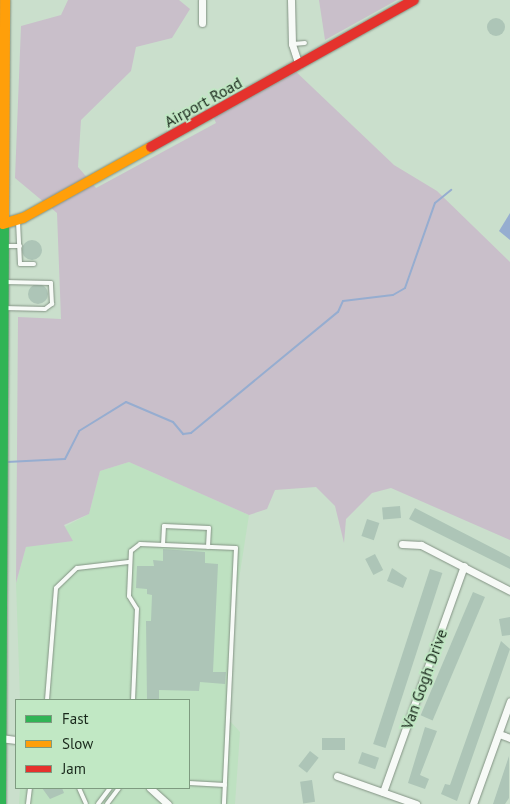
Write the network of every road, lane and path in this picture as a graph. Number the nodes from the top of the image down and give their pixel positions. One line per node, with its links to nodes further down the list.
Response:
1 (5, 0): 10 (main road)
2 (202, 0): 5 (street)
3 (291, 0): 7 (street)
4 (414, 0): 8 (main road, Airport Road)
5 (202, 23)
6 (305, 43): 7 (lane)
7 (292, 44): 8 (street)
8 (299, 64): 9 (main road, Airport Road)
9 (18, 220): 10 (main road, Airport Road); 12 (lane)
10 (3, 224): 11 (main road)
11 (3, 246): 12 (lane); 14 (main road)
12 (20, 246): 13 (lane)
13 (34, 264)
14 (3, 282): 15 (main road); 15 (lane)
15 (2, 308): 16 (main road)
16 (1, 463): 27 (main road)
17 (402, 544): 21 (street)
18 (163, 545): 19 (lane); 19 (lane); 20 (lane)
19 (208, 547): 32 (lane)
20 (129, 562): 23 (lane); 24 (lane)
21 (464, 566): 22 (street); 38 (street, Van Gogh Drive)
22 (510, 591)
23 (47, 699)
24 (133, 699)
25 (510, 702): 26 (street)
26 (499, 734): 28 (street); 47 (street)
27 (0, 738): 29 (street); 39 (main road)
28 (510, 738)
29 (15, 740)
30 (337, 776): 38 (street)
31 (190, 783): 32 (lane)
32 (225, 785): 45 (lane)
33 (30, 789): 40 (lane)
34 (79, 789): 41 (lane)
35 (109, 789): 42 (lane)
36 (118, 789): 43 (lane)
37 (151, 789): 44 (street)
38 (383, 792): 46 (street)
39 (1, 804)
40 (28, 804)
41 (86, 804)
42 (98, 804)
43 (107, 804)
44 (168, 804)
45 (224, 804)
46 (416, 804)
47 (473, 804)

